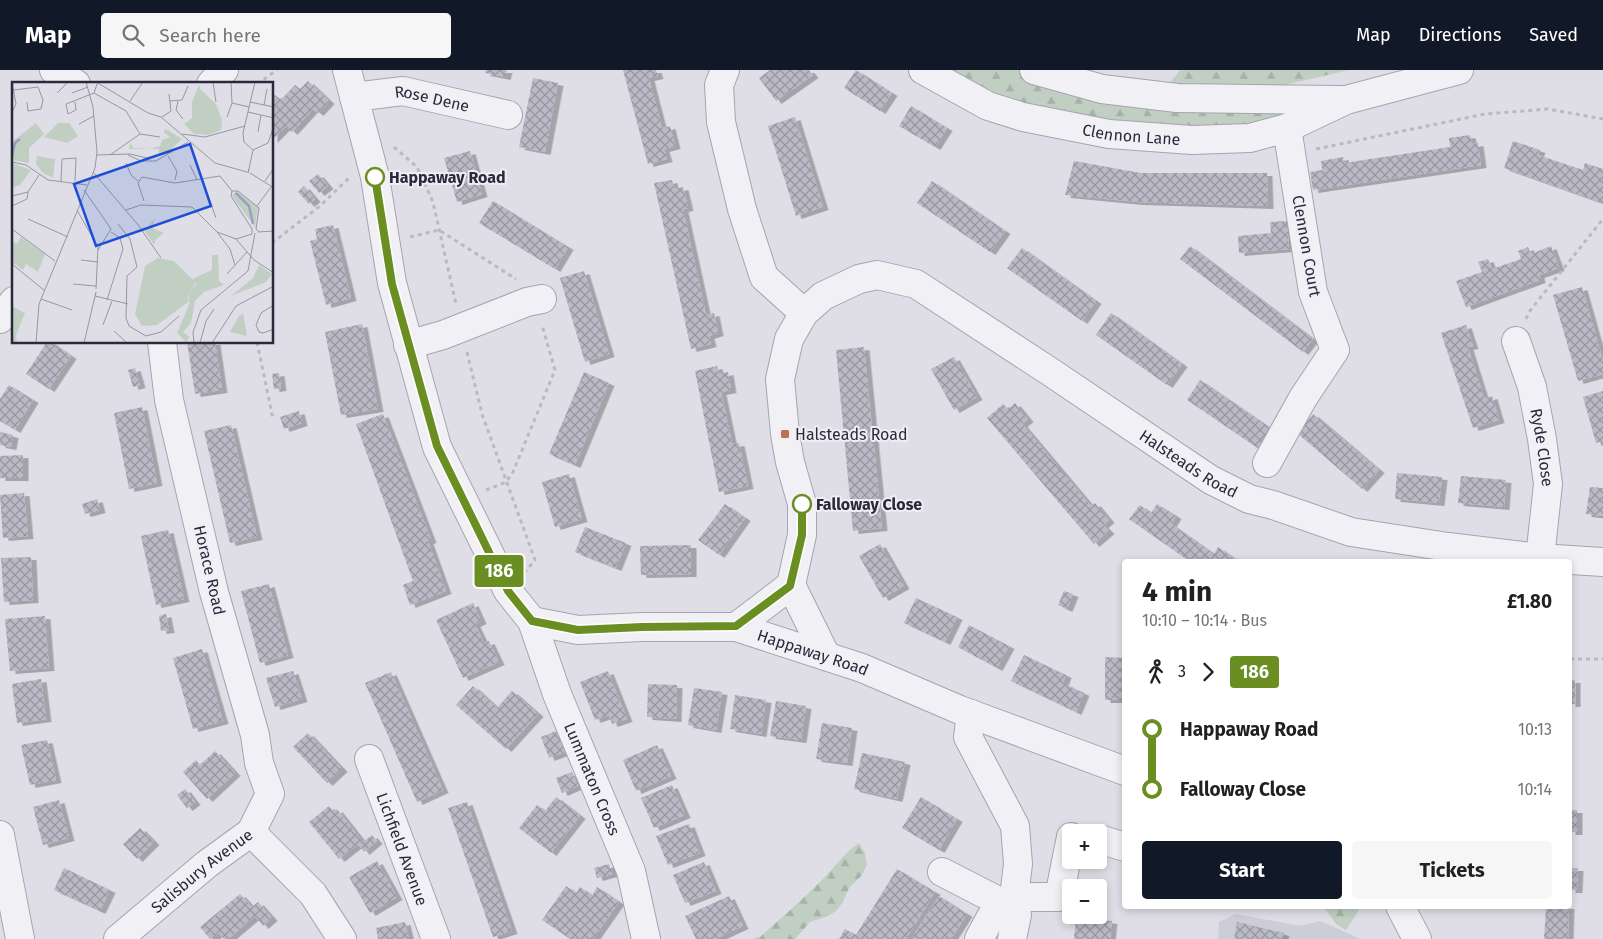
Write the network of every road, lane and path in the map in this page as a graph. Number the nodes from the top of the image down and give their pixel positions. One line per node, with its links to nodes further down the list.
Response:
1 (54, 70): 9 (street)
2 (224, 70): 10 (street)
3 (277, 70): 11 (path)
4 (347, 70): 12 (street)
5 (725, 70): 24 (street)
6 (923, 70): 16 (street, Clennon Lane)
7 (1034, 70): 13 (street, Clennon Lane)
8 (1459, 70): 13 (street, Clennon Lane)
9 (73, 82)
10 (213, 82)
11 (260, 82)
12 (354, 97): 14 (street, Rose Dene); 18 (street)
13 (1346, 100): 16 (street, Clennon Lane)
14 (508, 115)
15 (1603, 119): 17 (path)
16 (1287, 128): 31 (street, Clennon Court)
17 (1322, 148)
18 (374, 173): 20 (path); 21 (street)
19 (1603, 219): 26 (path)
20 (274, 241)
21 (385, 243): 22 (path); 29 (street)
22 (538, 300): 29 (street); 32 (path)
23 (12, 304): 25 (street)
24 (804, 313): 33 (street, Halsteads Road); 37 (street, Halsteads Road)
25 (0, 319)
26 (1516, 341): 33 (street, Ryde Close)
27 (162, 344): 46 (street, Horace Road)
28 (257, 344): 30 (path)
29 (408, 345): 32 (street)
30 (273, 419)
31 (1267, 463)
32 (464, 499): 38 (street)
33 (1540, 558): 34 (street, Halsteads Road)
34 (1556, 559)
35 (1572, 560): 36 (street, Halsteads Road)
36 (1603, 562)
37 (790, 586): 39 (street); 40 (street)
38 (532, 621): 39 (street, Happaway Road); 59 (street, Lummaton Cross)
39 (736, 626): 40 (street, Happaway Road)
40 (826, 656): 43 (street, Happaway Road)
41 (1572, 659): 42 (path)
42 (1603, 659)
43 (970, 714): 45 (street, Happaway Road); 53 (street)
44 (369, 759): 58 (street, Lichfield Avenue)
45 (1122, 770)
46 (270, 794): 47 (street, Salisbury Avenue)
47 (251, 832): 56 (street, Salisbury Avenue); 57 (street)
48 (0, 835): 55 (street)
49 (1107, 841): 50 (street)
50 (1122, 846)
51 (942, 872): 53 (street)
52 (1062, 898): 53 (street)
53 (1010, 901): 60 (street); 61 (street)
54 (1402, 909): 62 (street)
55 (20, 939)
56 (118, 939)
57 (342, 939)
58 (436, 939)
59 (646, 939)
60 (979, 939)
61 (1012, 939)
62 (1417, 939)

